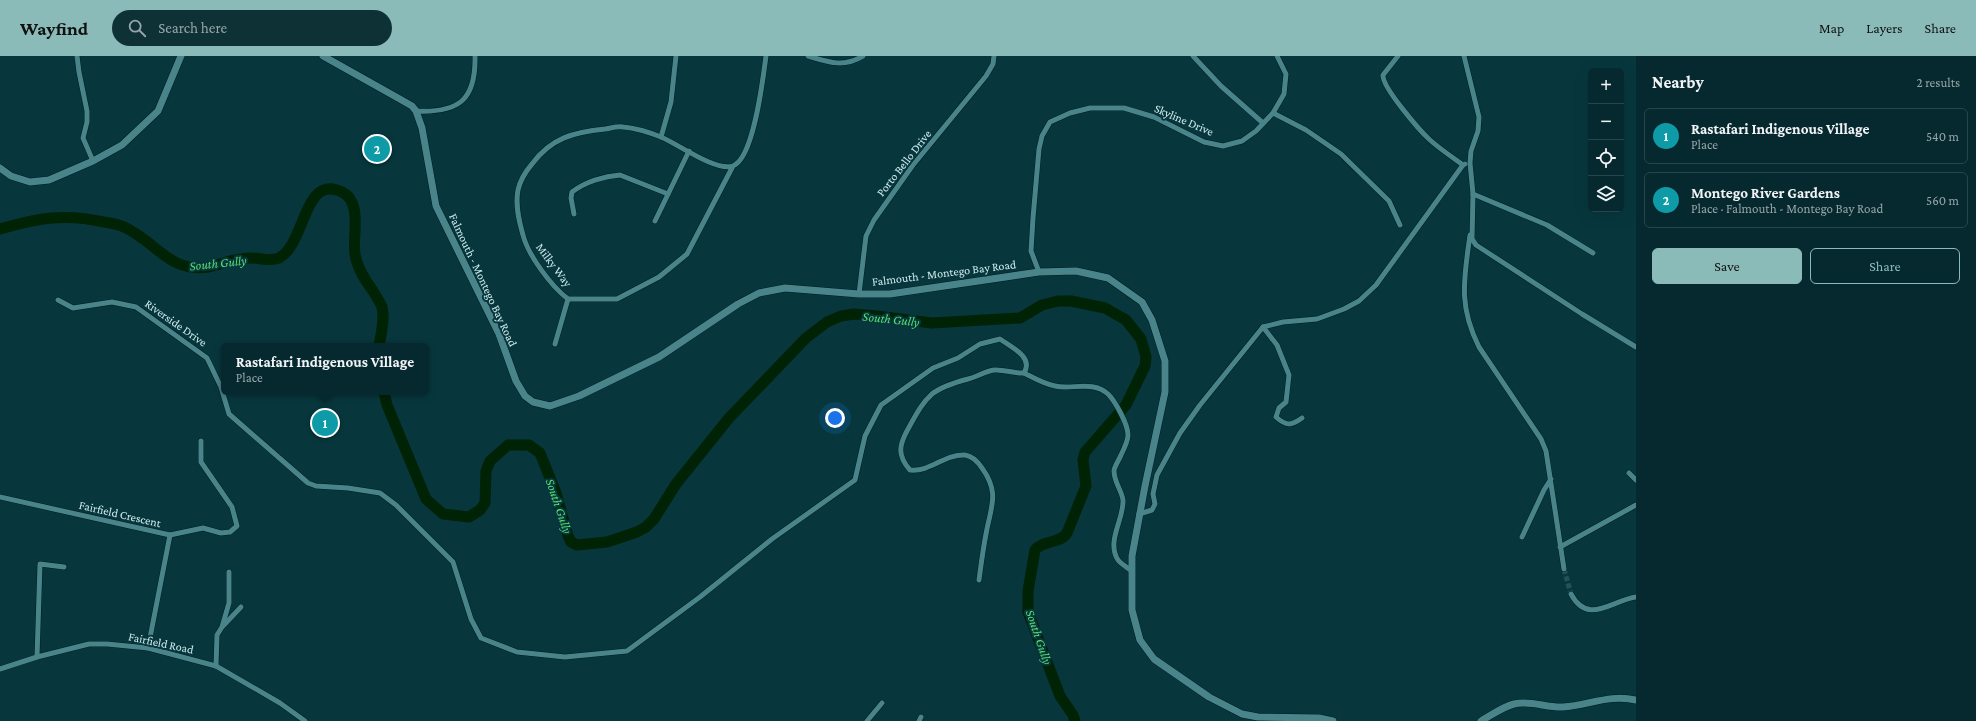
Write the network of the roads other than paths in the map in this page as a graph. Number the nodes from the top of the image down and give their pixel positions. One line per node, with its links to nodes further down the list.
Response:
1 (78, 56): 19 (street)
2 (181, 56): 19 (main road)
3 (323, 56): 14 (main road)
4 (475, 56): 14 (street)
5 (676, 56): 17 (street)
6 (766, 56): 22 (street, Milky Way)
7 (808, 56): 8 (street)
8 (863, 56)
9 (994, 56): 32 (street, Porto Bello Drive)
10 (1193, 56): 16 (street)
11 (1277, 56): 15 (street, Skyline Drive)
12 (1398, 56): 21 (street)
13 (1464, 56): 20 (street)
14 (416, 112): 32 (main road, Falmouth - Montego Bay Road)
15 (1273, 114): 16 (street, Skyline Drive); 28 (street)
16 (1263, 123): 31 (street, Skyline Drive)
17 (661, 137): 18 (street, Milky Way); 33 (street, Milky Way)
18 (689, 151): 22 (street, Milky Way); 24 (street)
19 (93, 161): 23 (main road)
20 (1470, 163): 21 (street); 25 (street)
21 (1463, 165): 35 (street)
22 (733, 166): 33 (street, Milky Way)
23 (0, 168)
24 (668, 194): 26 (street); 27 (street)
25 (1473, 194): 29 (street); 30 (street)
26 (574, 214)
27 (655, 221)
28 (1400, 225)
29 (1471, 232): 37 (street); 44 (street)
30 (1594, 253)
31 (1039, 272): 32 (main road, Falmouth - Montego Bay Road); 48 (main road, Falmouth - Montego Bay Road)
32 (859, 294)
33 (568, 299): 36 (street)
34 (58, 300): 39 (street, Riverside Drive)
35 (1263, 327): 41 (street); 48 (street)
36 (555, 344)
37 (1636, 347)
38 (1024, 373): 40 (street, Riverside Drive); 54 (street); 56 (street)
39 (221, 388)
40 (223, 395)
41 (1302, 418)
42 (201, 441): 49 (street)
43 (1630, 473): 45 (street)
44 (1551, 479): 50 (street); 51 (street)
45 (1636, 480)
46 (0, 497): 49 (street, Fairfield Crescent)
47 (1636, 505): 51 (street)
48 (1140, 514): 54 (main road, Falmouth - Montego Bay Road)
49 (170, 535): 61 (street, Fairfield Crescent)
50 (1522, 537)
51 (1560, 547): 53 (street)
52 (64, 567): 62 (street)
53 (1564, 569)
54 (1132, 571): 69 (main road, Falmouth - Montego Bay Road)
55 (229, 572): 60 (street)
56 (979, 580)
57 (1571, 594): 58 (street)
58 (1636, 597)
59 (241, 607): 60 (street)
60 (222, 627): 63 (street)
61 (148, 648): 62 (street, Fairfield Road); 63 (street, Fairfield Road)
62 (37, 657): 64 (street, Fairfield Road)
63 (216, 666): 67 (street, Fairfield Road)
64 (0, 669)
65 (1636, 700): 70 (main road)
66 (882, 703): 68 (street)
67 (305, 721)
68 (867, 721)
69 (1333, 721)
70 (1481, 721)

